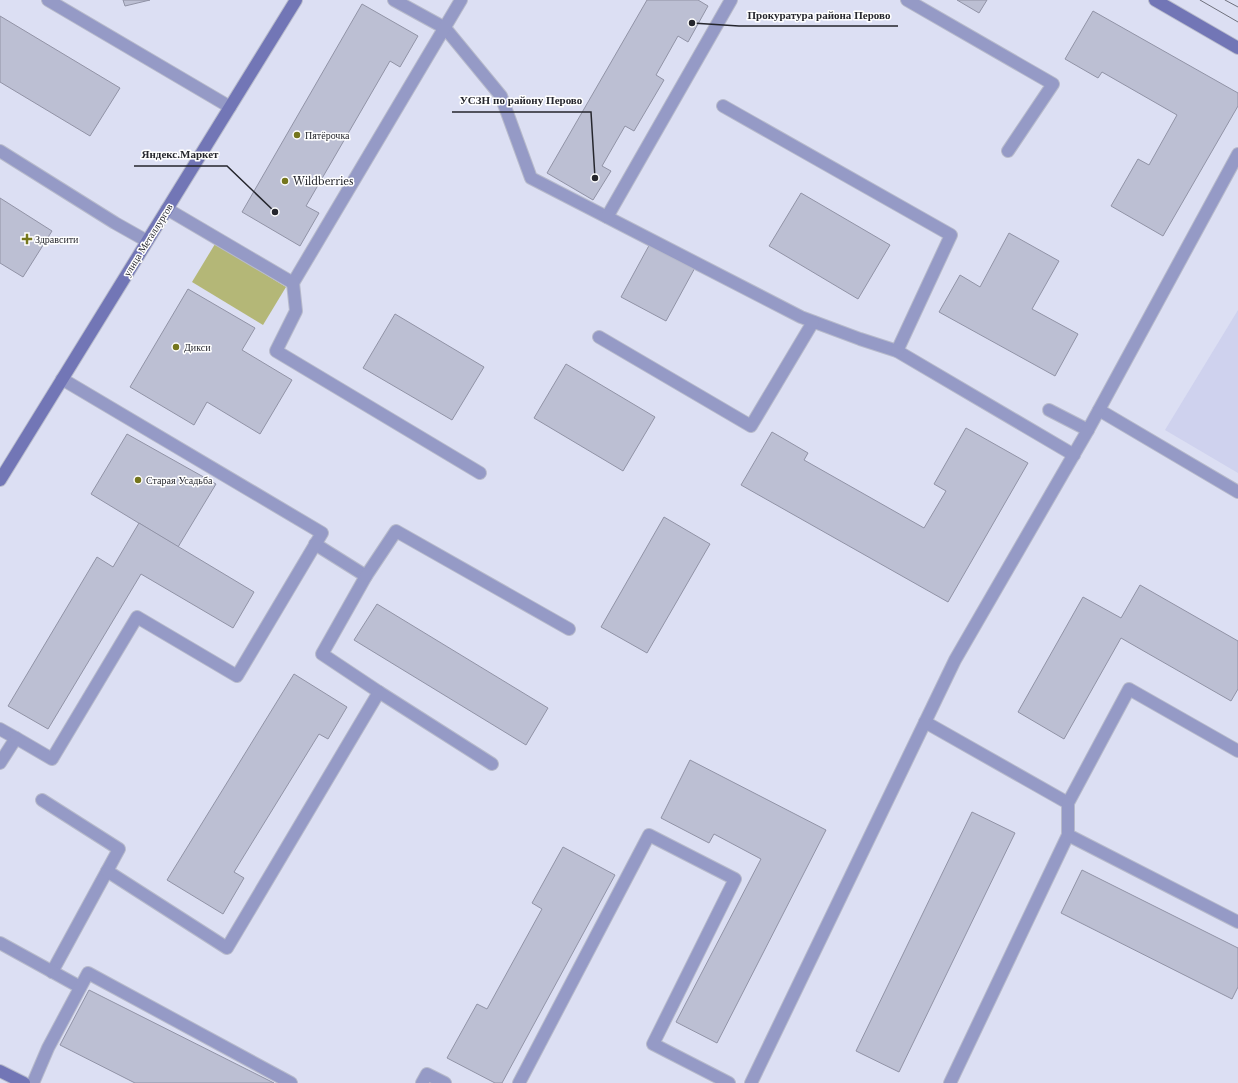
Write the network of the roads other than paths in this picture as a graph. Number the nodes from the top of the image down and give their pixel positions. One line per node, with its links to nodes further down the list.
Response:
1 (48, 0): 11 (street)
2 (296, 0): 11 (street, улица Металлургов)
3 (394, 0): 8 (street)
4 (461, 0): 8 (street)
5 (731, 0): 16 (street)
6 (908, 0): 13 (street)
7 (1154, 0): 9 (street)
8 (445, 28): 16 (street); 18 (street)
9 (1238, 48)
10 (723, 106): 21 (street)
11 (230, 107): 15 (street, улица Металлургов)
12 (0, 151): 17 (street)
13 (1008, 151)
14 (1238, 154): 24 (street)
15 (167, 209): 17 (street, улица Металлургов); 18 (street)
16 (607, 217): 19 (street)
17 (147, 241): 22 (street, улица Металлургов)
18 (293, 283): 27 (street)
19 (813, 322): 20 (street); 21 (street)
20 (599, 337)
21 (897, 351): 26 (street)
22 (62, 379): 28 (street, улица Металлургов); 30 (street)
23 (1049, 410): 25 (street)
24 (1099, 410): 25 (street); 29 (street)
25 (1088, 430): 26 (street)
26 (1074, 455): 34 (street)
27 (480, 473)
28 (0, 480)
29 (1238, 492)
30 (315, 544): 31 (street); 36 (street)
31 (366, 576): 32 (street); 33 (street)
32 (569, 629)
33 (379, 692): 39 (street); 43 (street)
34 (925, 722): 41 (street); 56 (street)
35 (0, 729): 36 (street)
36 (16, 738): 38 (street)
37 (1237, 749): 41 (street)
38 (0, 763)
39 (492, 764)
40 (42, 800): 43 (street)
41 (1068, 803): 42 (street)
42 (1068, 835): 44 (street); 57 (street)
43 (107, 871): 46 (street)
44 (1238, 922)
45 (0, 943): 46 (street)
46 (52, 972): 47 (street)
47 (80, 988): 50 (street); 51 (street)
48 (0, 1071): 49 (street)
49 (24, 1083)
50 (33, 1083)
51 (291, 1083)
52 (422, 1083): 53 (street)
53 (445, 1083)
54 (519, 1083): 55 (street)
55 (729, 1083)
56 (751, 1083)
57 (950, 1083)

